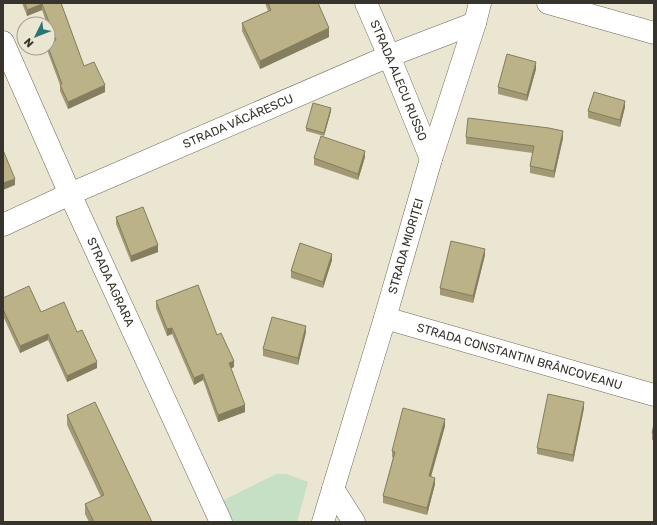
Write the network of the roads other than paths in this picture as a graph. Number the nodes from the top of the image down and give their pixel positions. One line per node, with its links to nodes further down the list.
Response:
1 (366, 3): 6 (street, STRADA ALECU RUSSO)
2 (548, 3): 4 (street)
3 (478, 13): 6 (street, STRADA VĂCĂRESCU); 7 (street, STRADA MIORIȚEI)
4 (654, 33)
5 (3, 42): 8 (street, STRADA AGRARA)
6 (389, 56): 7 (street, STRADA ALECU RUSSO); 8 (street, STRADA VĂCĂRESCU)
7 (431, 159): 10 (street, STRADA MIORIȚEI)
8 (70, 194): 9 (street, STRADA VĂCĂRESCU); 13 (street, STRADA AGRARA)
9 (3, 225)
10 (385, 318): 11 (street, STRADA CONSTANTIN BRÂNCOVEANU); 12 (street, STRADA MIORIȚEI)
11 (654, 395)
12 (333, 489): 14 (street, STRADA MIORIȚEI); 15 (street)
13 (221, 522)
14 (323, 522)
15 (354, 522)

